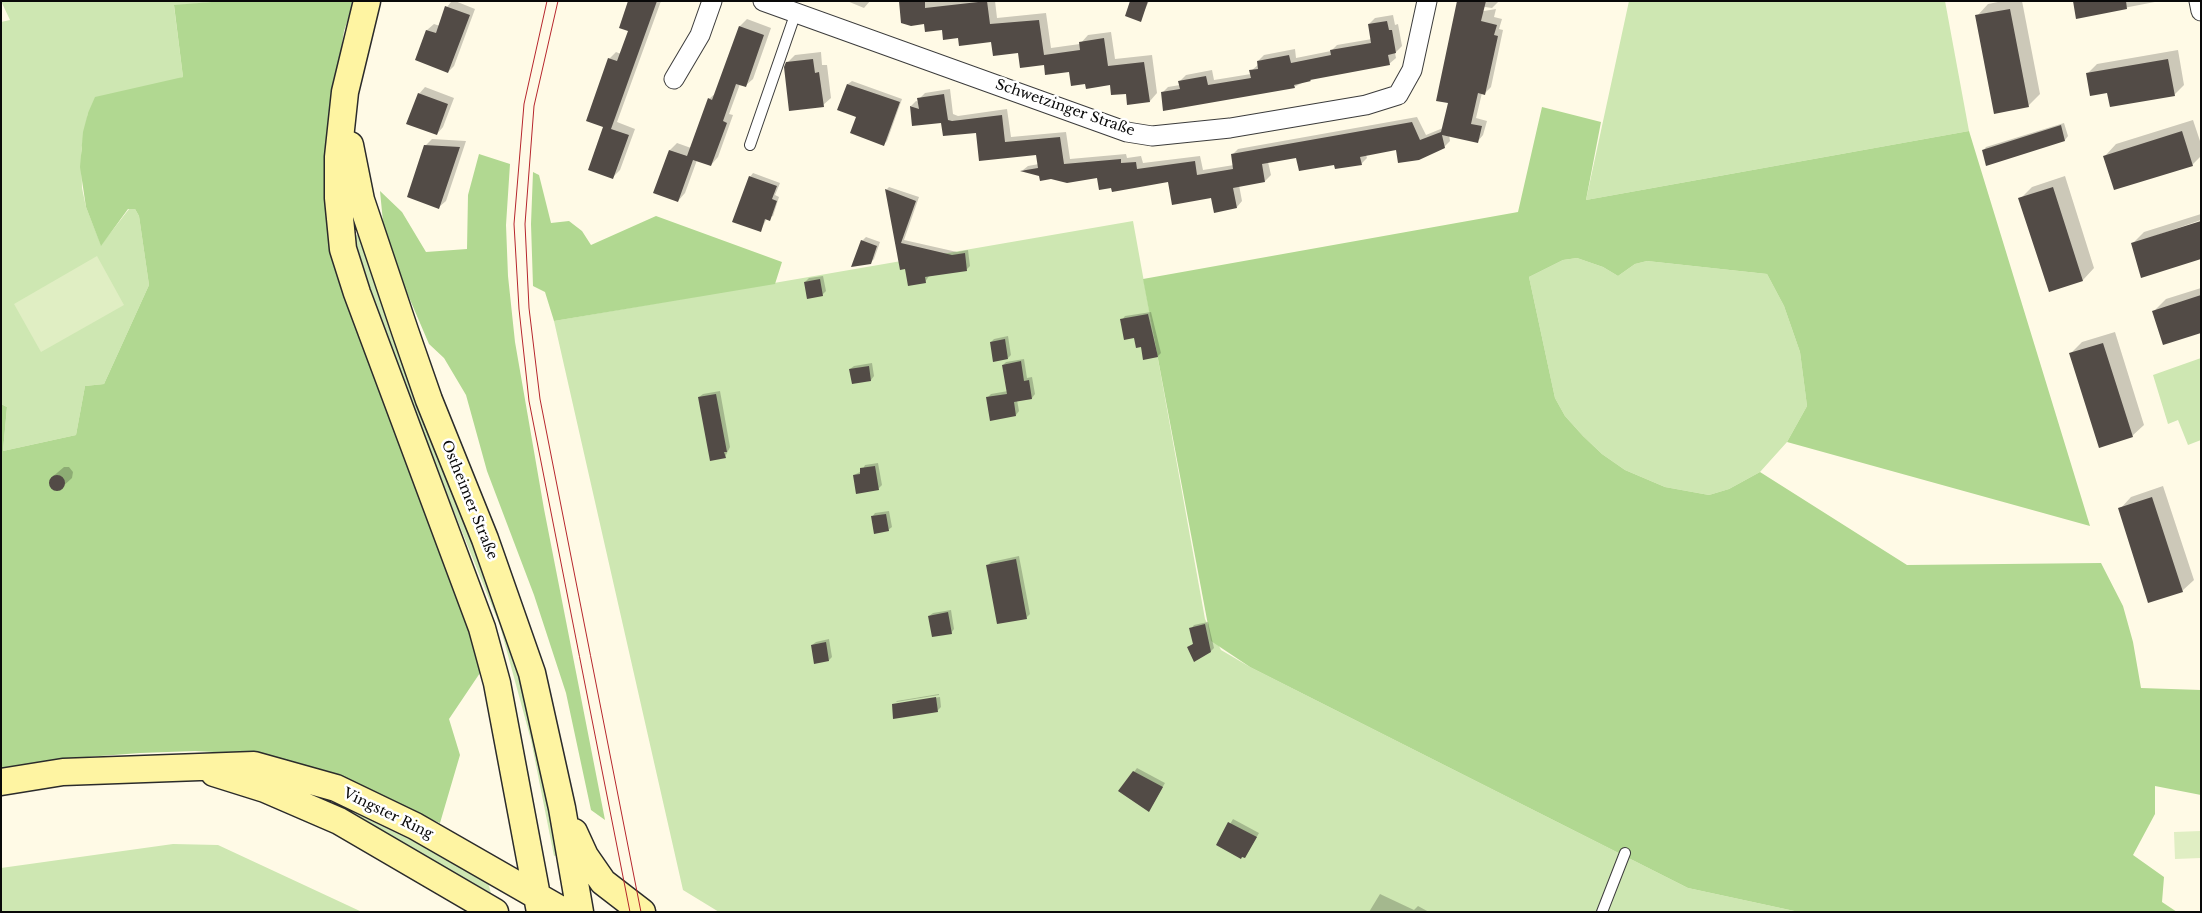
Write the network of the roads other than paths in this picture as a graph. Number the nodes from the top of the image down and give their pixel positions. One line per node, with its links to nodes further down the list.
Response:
1 (367, 1): 9 (main road, Ostheimer Straße)
2 (712, 1): 8 (street)
3 (763, 1): 7 (street, Schwetzinger Straße)
4 (1427, 1): 7 (street, Schwetzinger Straße)
5 (2199, 1): 6 (street)
6 (2201, 11)
7 (796, 12): 10 (lane)
8 (674, 79)
9 (345, 92): 11 (main road, Ostheimer Straße); 12 (main road, Ostheimer Straße)
10 (750, 145)
11 (372, 234): 12 (main road); 15 (main road, Ostheimer Straße)
12 (342, 242): 17 (main road, Ostheimer Straße)
13 (194, 766): 14 (main road, Vingster Ring); 17 (main road, Vingster Ring); 18 (main road, Vingster Ring)
14 (1, 782)
15 (562, 808): 20 (main road, Ostheimer Straße); 21 (main road)
16 (1624, 853): 22 (lane)
17 (539, 903): 19 (main road, Vingster Ring)
18 (495, 912)
19 (565, 912)
20 (580, 912)
21 (642, 912)
22 (1602, 912)

